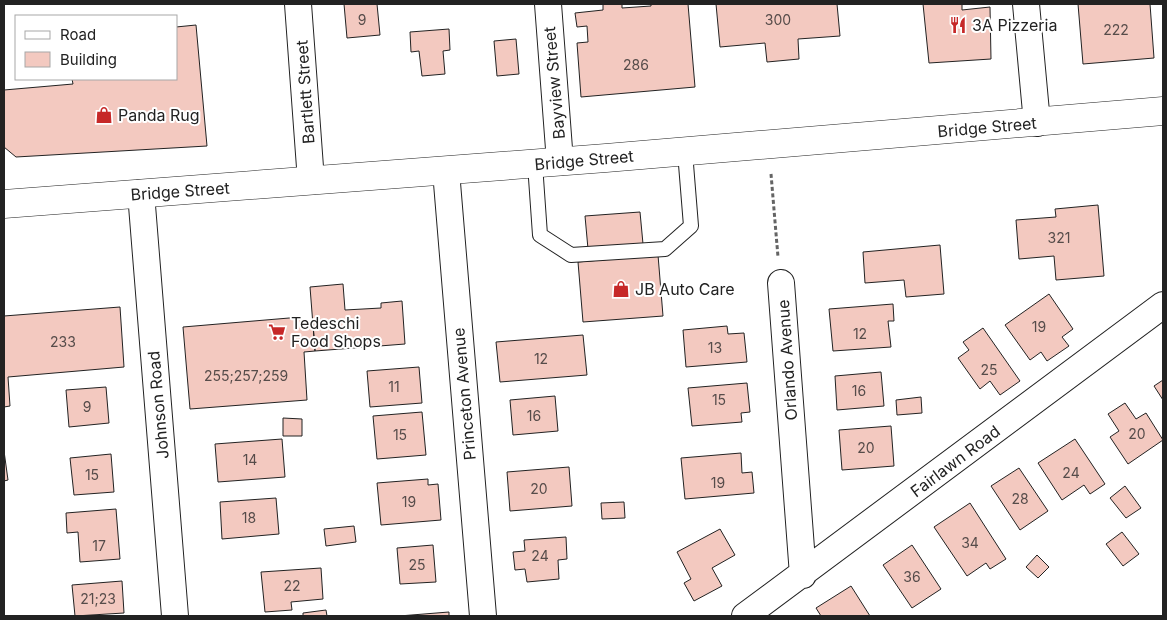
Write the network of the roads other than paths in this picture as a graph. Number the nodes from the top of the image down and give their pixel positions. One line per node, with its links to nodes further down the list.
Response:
1 (298, 4): 9 (street, Bartlett Street)
2 (548, 4): 7 (street, Bayview Street)
3 (1026, 4): 5 (street)
4 (1163, 111): 5 (main road, Bridge Street)
5 (1037, 122): 6 (main road, Bridge Street)
6 (685, 152): 7 (main road, Bridge Street); 7 (lane)
7 (548, 163): 8 (main road, Bridge Street)
8 (446, 171): 9 (main road, Bridge Street); 16 (street, Princeton Avenue)
9 (311, 181): 10 (main road, Bridge Street)
10 (140, 193): 11 (main road, Bridge Street); 15 (street, Johnson Road)
11 (4, 204)
12 (781, 282): 14 (street, Orlando Avenue)
13 (1163, 305): 14 (street, Fairlawn Road)
14 (804, 575): 17 (street, Fairlawn Road)
15 (175, 616)
16 (483, 616)
17 (745, 616)

